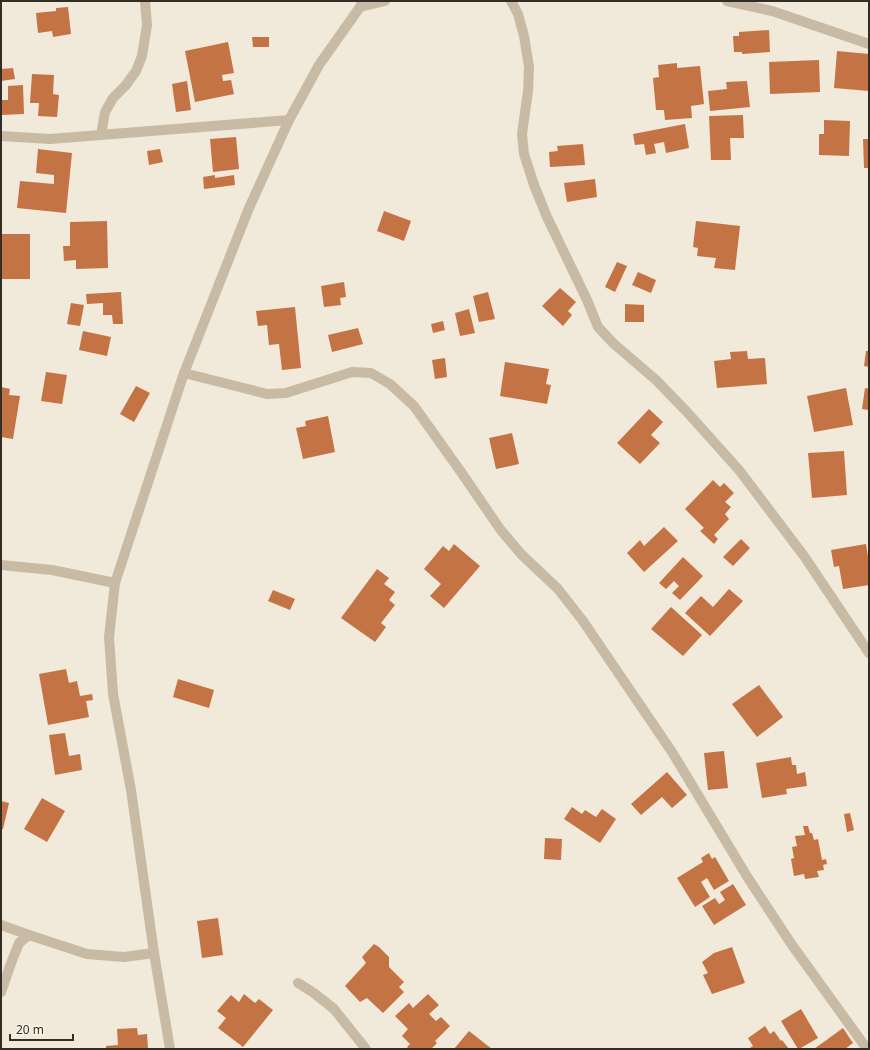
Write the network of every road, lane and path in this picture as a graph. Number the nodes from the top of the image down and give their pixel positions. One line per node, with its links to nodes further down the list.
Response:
1 (145, 1): 8 (street)
2 (385, 1): 5 (street)
3 (511, 1): 13 (street)
4 (727, 1): 6 (street)
5 (361, 4): 7 (street)
6 (869, 44)
7 (289, 120): 8 (street); 10 (street)
8 (101, 135): 9 (street)
9 (1, 136)
10 (184, 373): 12 (street); 21 (street)
11 (1, 565): 12 (street)
12 (115, 583): 16 (street)
13 (869, 653)
14 (1, 925): 15 (street)
15 (29, 935): 16 (street); 18 (street)
16 (154, 953): 19 (street)
17 (298, 984): 20 (street)
18 (1, 992)
19 (170, 1049)
20 (366, 1049)
21 (867, 1049)

